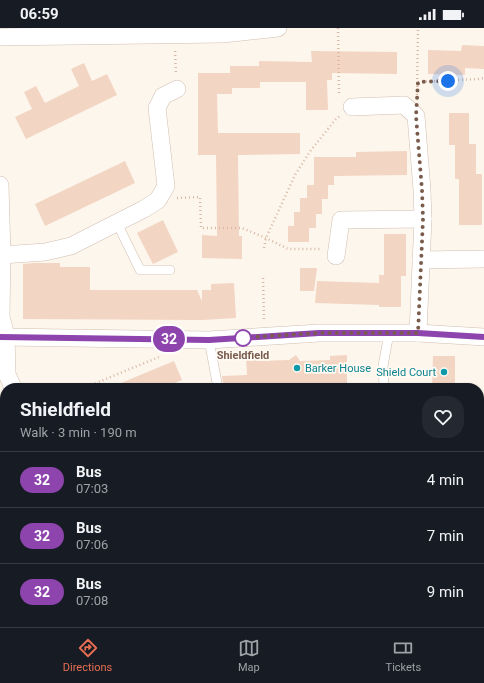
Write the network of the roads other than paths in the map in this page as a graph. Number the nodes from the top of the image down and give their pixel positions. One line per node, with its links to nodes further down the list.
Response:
1 (0, 28): 5 (lane)
2 (278, 28): 3 (street)
3 (223, 31): 4 (street)
4 (146, 32): 5 (street)
5 (0, 37)
6 (177, 88): 10 (street)
7 (343, 108): 9 (street)
8 (0, 185): 12 (street)
9 (423, 219): 11 (street); 14 (street)
10 (117, 223): 12 (street); 15 (lane)
11 (337, 252)
12 (2, 255): 18 (street)
13 (484, 259): 14 (street)
14 (421, 260): 17 (street)
15 (170, 270)
16 (390, 333): 17 (street); 20 (street); 23 (lane)
17 (418, 333): 19 (street)
18 (3, 336): 20 (street); 21 (street)
19 (484, 337)
20 (209, 340): 22 (lane)
21 (11, 383)
22 (217, 383)
23 (384, 383)

